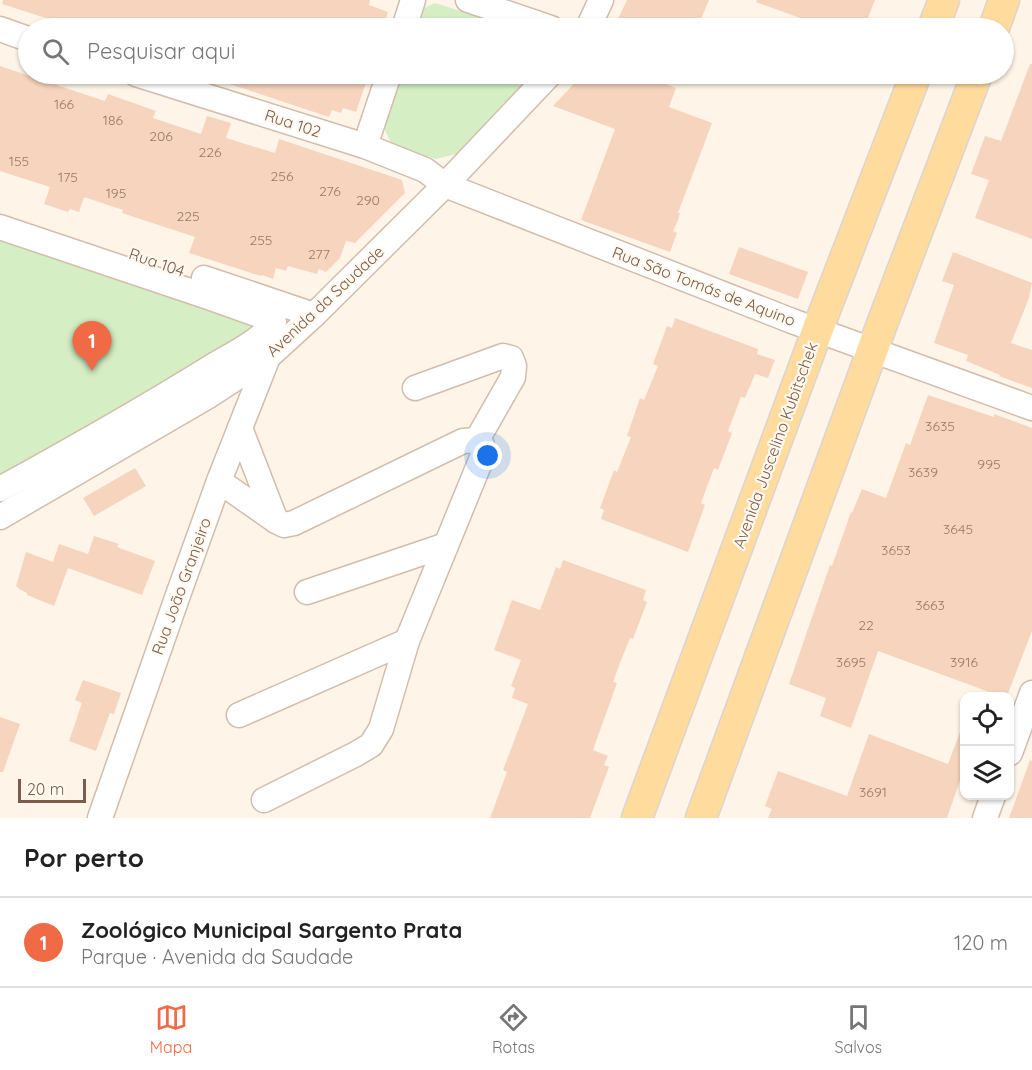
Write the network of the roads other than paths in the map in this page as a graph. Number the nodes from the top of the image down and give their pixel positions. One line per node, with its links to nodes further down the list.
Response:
1 (413, 0): 6 (street)
2 (468, 0): 7 (street)
3 (601, 0): 8 (street)
4 (944, 0): 9 (main road)
5 (1004, 0): 10 (main road)
6 (407, 18)
7 (521, 18)
8 (593, 18)
9 (937, 18)
10 (998, 18)
11 (0, 29): 12 (street)
12 (18, 35)
13 (168, 84): 18 (street, Rua 102)
14 (386, 84): 18 (street)
15 (541, 84): 19 (street, Avenida da Saudade)
16 (912, 84): 23 (main road, Avenida Juscelino Kubitschek)
17 (972, 84): 24 (main road)
18 (366, 146): 19 (street, Rua 102)
19 (446, 185): 22 (street, Avenida da Saudade); 23 (street, Rua São Tomás de Aquino)
20 (0, 209): 22 (street, Rua 104)
21 (0, 227): 31 (street)
22 (314, 315): 25 (street, Avenida da Saudade)
23 (817, 331): 24 (street, Rua São Tomás de Aquino); 43 (main road, Avenida Juscelino Kubitschek)
24 (873, 350): 27 (street, Rua São Tomás de Aquino); 44 (main road)
25 (268, 357): 28 (street, Rua João Granjeiro); 32 (street, Avenida da Saudade)
26 (415, 388): 29 (street)
27 (1032, 408)
28 (240, 428): 30 (street, Rua João Granjeiro); 33 (street)
29 (477, 440): 33 (street); 34 (street)
30 (219, 481): 33 (street); 42 (street, Rua João Granjeiro)
31 (0, 489)
32 (0, 517)
33 (276, 521)
34 (446, 545): 35 (street); 36 (street)
35 (307, 592)
36 (407, 641): 38 (street); 40 (street)
37 (1032, 693): 39 (street)
38 (239, 715)
39 (1013, 746)
40 (264, 800)
41 (991, 800): 45 (street)
42 (100, 818)
43 (637, 818)
44 (701, 818)
45 (985, 818)

